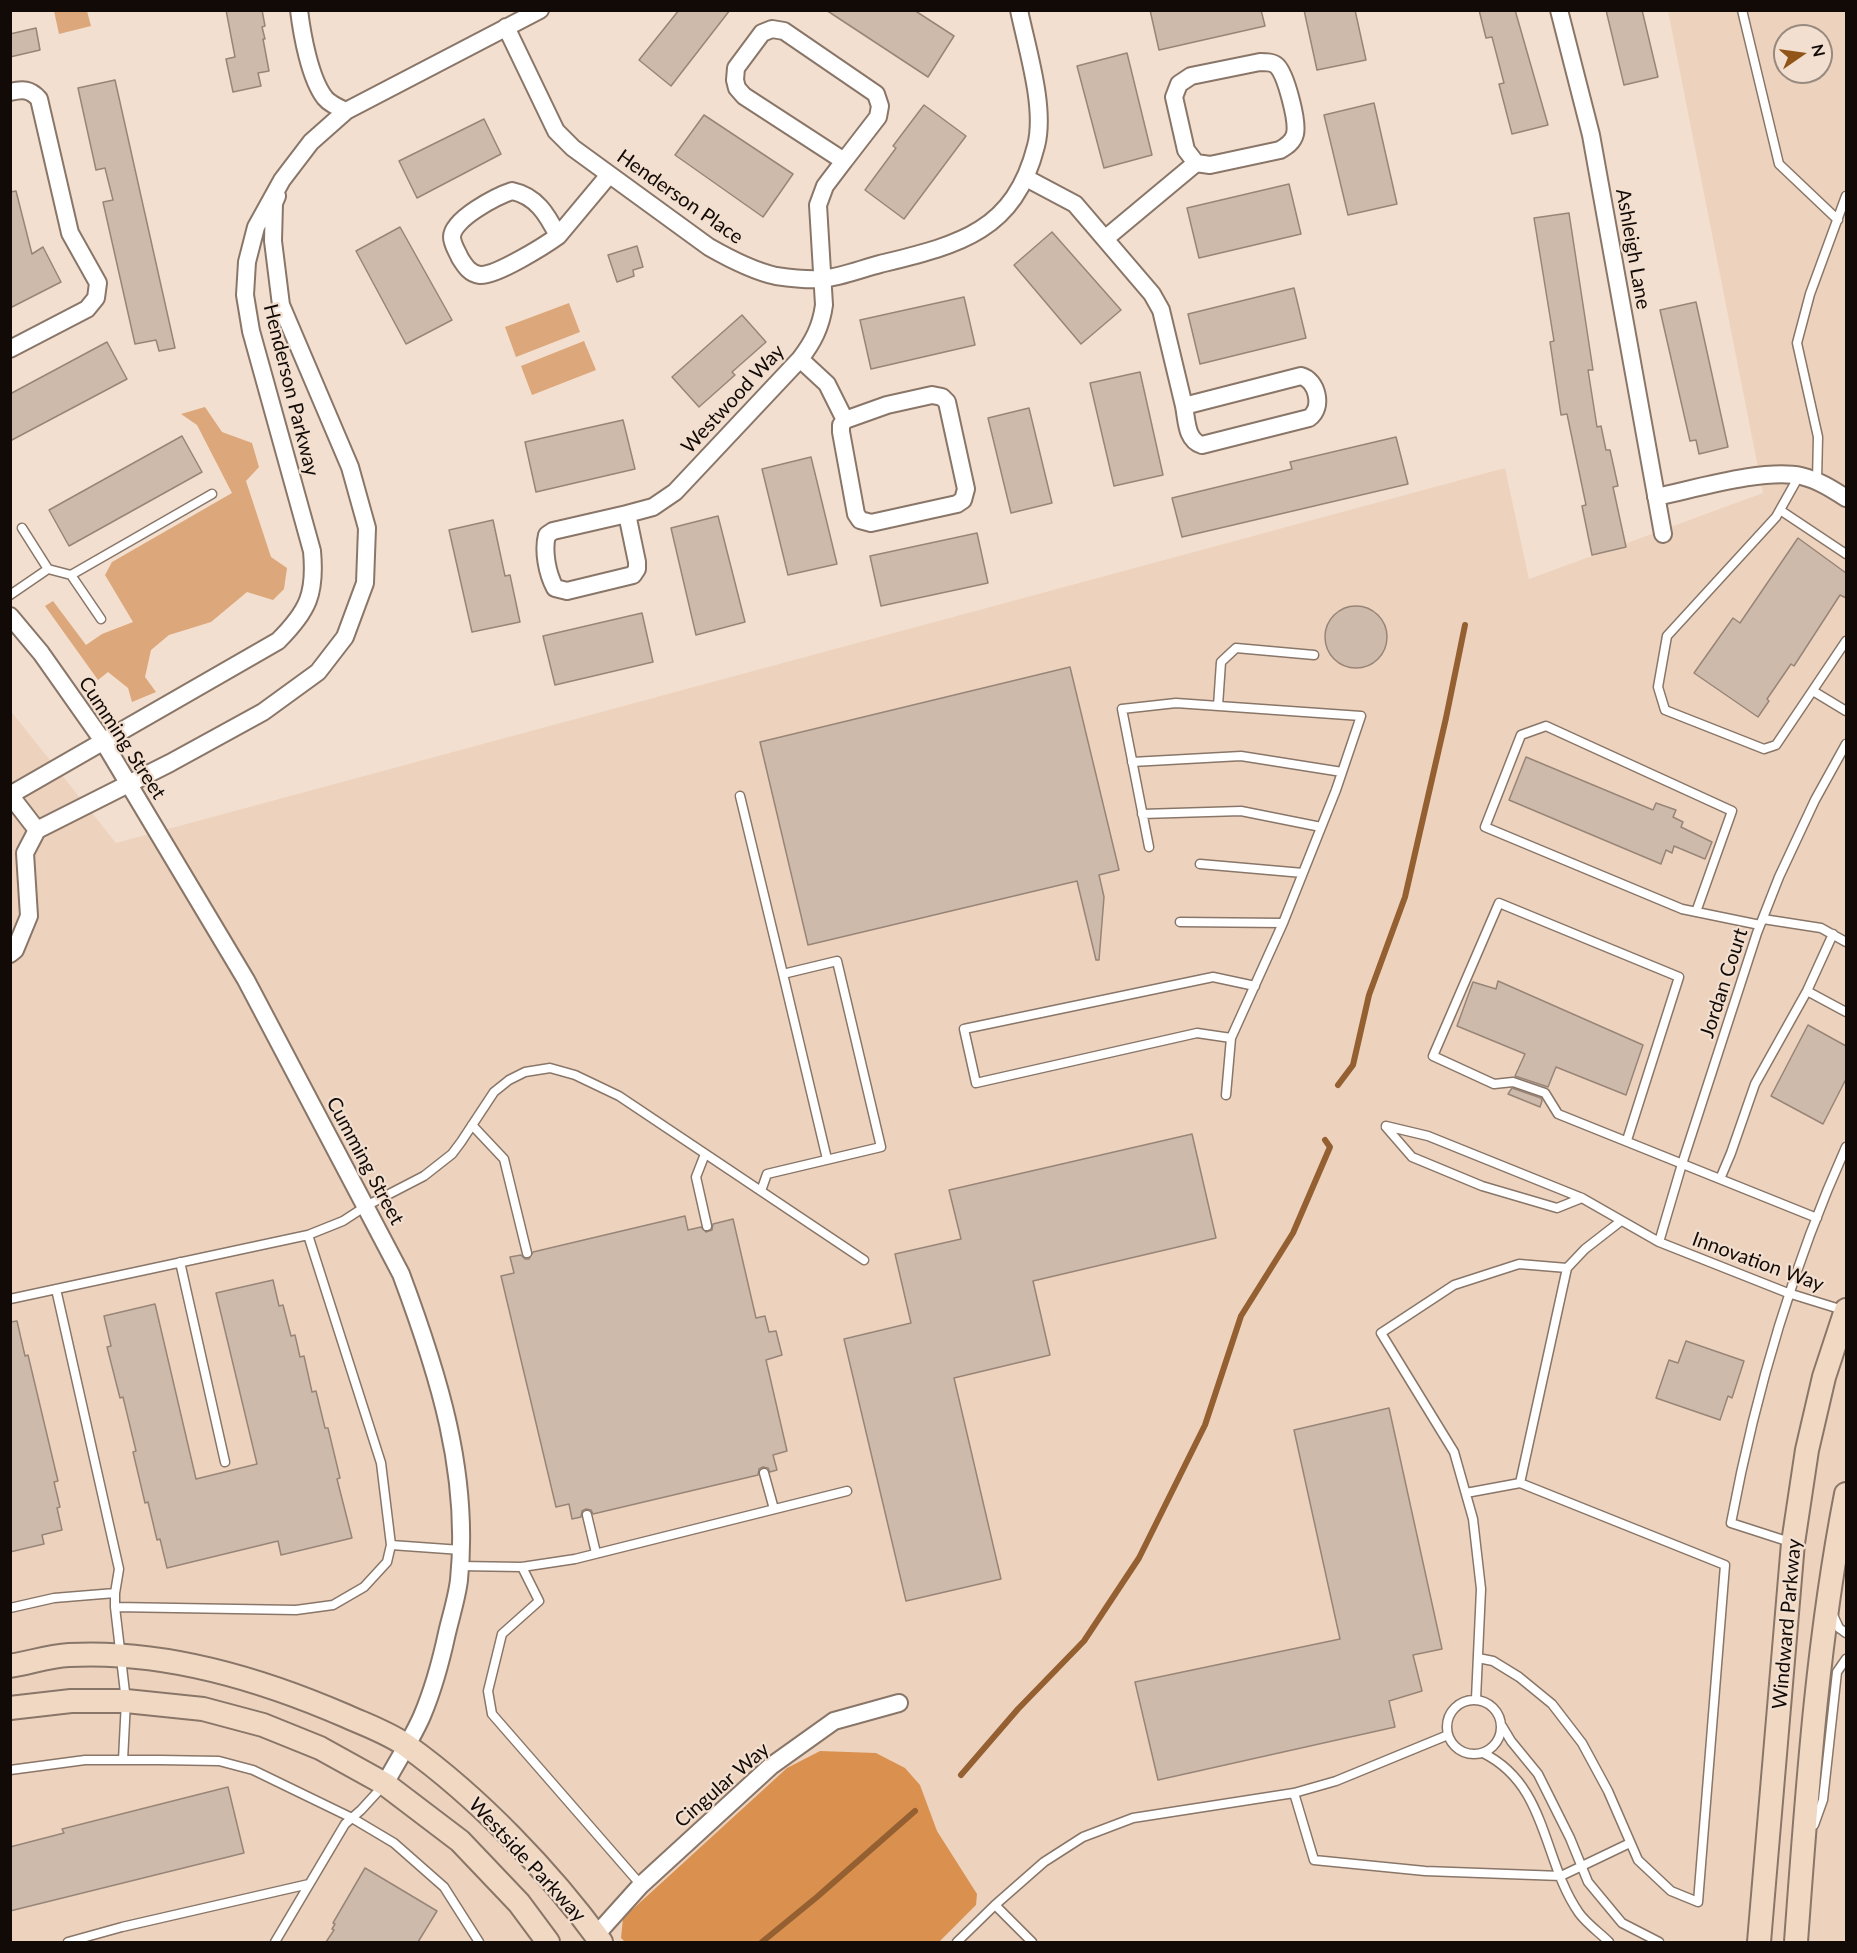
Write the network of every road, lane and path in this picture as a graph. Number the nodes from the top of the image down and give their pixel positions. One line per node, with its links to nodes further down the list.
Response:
1 (299, 10): 9 (street)
2 (521, 10): 7 (street, Henderson Parkway)
3 (540, 10): 7 (street, Henderson Parkway)
4 (1019, 10): 13 (street, Henderson Place)
5 (1559, 10): 28 (street, Ashleigh Lane)
6 (1742, 10): 17 (lane)
7 (506, 27): 9 (street, Henderson Parkway); 12 (street, Henderson Place)
8 (10, 92): 21 (street)
9 (346, 111): 14 (street, Henderson Parkway)
10 (844, 161): 10 (street, Westwood Way); 20 (street, Westwood Way)
11 (1196, 163): 11 (street); 19 (street)
12 (609, 175): 18 (street); 20 (street, Henderson Place)
13 (1026, 177): 19 (street); 20 (street, Henderson Place)
14 (282, 180): 45 (street, Henderson Parkway); 49 (street)
15 (1846, 195): 16 (lane)
16 (1845, 208): 17 (lane)
17 (1838, 220): 26 (lane)
18 (558, 236): 18 (street)
19 (1107, 238): 23 (street)
20 (822, 279): 22 (street, Westwood Way)
21 (10, 349)
22 (800, 359): 24 (street); 31 (street, Westwood Way)
23 (1184, 406): 23 (street)
24 (845, 420): 24 (street)
25 (1799, 476): 26 (street); 28 (street); 30 (lane)
26 (1817, 481): 29 (street)
27 (212, 494): 36 (lane)
28 (1656, 496): 33 (street, Ashleigh Lane)
29 (1846, 498)
30 (1780, 510): 34 (lane); 42 (lane)
31 (627, 514): 31 (street, Westwood Way)
32 (22, 528): 35 (lane)
33 (1663, 534)
34 (1846, 554)
35 (48, 569): 36 (lane); 37 (lane)
36 (71, 575): 39 (lane)
37 (10, 595)
38 (10, 616): 45 (street, Cumming Street)
39 (100, 619)
40 (1846, 641): 42 (lane)
41 (1314, 655): 43 (lane)
42 (1813, 691): 44 (lane)
43 (1218, 706): 47 (lane); 48 (lane)
44 (1846, 711)
45 (103, 741): 49 (street, Cumming Street); 50 (street, Henderson Parkway)
46 (1846, 744): 60 (lane, Jordan Court)
47 (1132, 762): 48 (lane); 52 (lane)
48 (1342, 772): 53 (lane)
49 (128, 784): 54 (street); 80 (street, Cumming Street)
50 (10, 795): 54 (street)
51 (740, 796): 65 (lane)
52 (1142, 814): 53 (lane); 55 (lane)
53 (1321, 827): 57 (lane)
54 (37, 830): 64 (street)
55 (1149, 847)
56 (1200, 864): 57 (lane)
57 (1303, 873): 61 (lane)
58 (1696, 912): 58 (lane); 60 (lane)
59 (1180, 922): 61 (lane)
60 (1762, 922): 62 (lane); 76 (lane, Jordan Court)
61 (1283, 923): 66 (lane)
62 (1833, 934): 63 (lane); 67 (lane)
63 (1846, 942)
64 (10, 954)
65 (783, 974): 75 (lane); 75 (lane)
66 (1255, 986): 69 (lane); 69 (lane)
67 (1807, 992): 68 (lane); 77 (lane)
68 (1846, 1012)
69 (1231, 1038): 70 (lane)
70 (1226, 1095)
71 (472, 1125): 74 (lane); 80 (lane); 86 (lane)
72 (1627, 1140): 72 (lane); 76 (lane)
73 (1846, 1147): 81 (lane)
74 (705, 1154): 78 (lane); 83 (lane)
75 (827, 1160): 78 (lane)
76 (1682, 1164): 77 (lane); 85 (lane, Jordan Court)
77 (1720, 1179): 81 (lane)
78 (761, 1191): 87 (lane)
79 (1582, 1198): 79 (lane, Innovation Way); 82 (lane, Innovation Way)
80 (366, 1206): 84 (lane); 105 (street, Cumming Street)
81 (1817, 1218): 91 (lane)
82 (1621, 1221): 85 (lane, Innovation Way); 89 (lane)
83 (706, 1226)
84 (308, 1234): 88 (lane); 103 (lane)
85 (1659, 1242): 91 (lane, Innovation Way)
86 (527, 1253)
87 (864, 1260)
88 (180, 1262): 90 (lane); 94 (lane)
89 (1567, 1268): 96 (lane); 98 (lane)
90 (56, 1289): 92 (lane); 107 (lane)
91 (1788, 1293): 93 (lane, Innovation Way); 102 (lane)
92 (10, 1299)
93 (1846, 1311): 102 (main road, Windward Parkway)
94 (225, 1462)
95 (764, 1473): 100 (lane)
96 (1520, 1482): 98 (lane); 129 (lane)
97 (847, 1491): 100 (lane)
98 (1466, 1493): 113 (lane)
99 (1846, 1494): 108 (main road, Windward Parkway)
100 (774, 1509): 104 (lane)
101 (587, 1515): 104 (lane)
102 (1793, 1543): 145 (main road, Windward Parkway)
103 (391, 1545): 105 (lane); 109 (lane)
104 (596, 1553): 106 (lane)
105 (460, 1558): 106 (lane); 122 (street, Cumming Street)
106 (522, 1567): 134 (lane)
107 (115, 1593): 109 (lane); 110 (lane)
108 (1827, 1603): 111 (lane); 130 (main road, Windward Parkway)
109 (115, 1607): 112 (lane)
110 (10, 1608)
111 (1846, 1633)
112 (121, 1656): 115 (main road, Westside Parkway); 117 (lane); 122 (main road, Westside Parkway)
113 (1478, 1658): 116 (lane); 129 (lane)
114 (1846, 1659): 130 (lane)
115 (10, 1666)
116 (1476, 1699): 120 (lane); 121 (lane)
117 (126, 1701): 119 (main road, Westside Parkway); 124 (lane); 126 (main road, Westside Parkway)
118 (899, 1703): 134 (street, Cingular Way)
119 (10, 1707)
120 (1502, 1726): 123 (lane); 131 (lane)
121 (1448, 1735): 123 (lane); 127 (lane)
122 (406, 1745): 126 (street, Cumming Street); 136 (main road, Westside Parkway)
123 (1483, 1753): 132 (lane)
124 (123, 1760): 125 (lane); 128 (lane)
125 (10, 1770)
126 (385, 1784): 128 (lane); 140 (main road, Westside Parkway)
127 (1294, 1792): 132 (lane); 135 (lane)
128 (352, 1818): 133 (lane); 139 (lane)
129 (1630, 1843): 131 (lane)
130 (1802, 1857): 146 (main road, Windward Parkway)
131 (1582, 1867): 132 (lane); 144 (lane)
132 (1561, 1876): 143 (lane)
133 (309, 1884): 137 (lane); 138 (lane)
134 (641, 1885): 136 (street, Cingular Way)
135 (995, 1905): 141 (lane); 142 (lane)
136 (595, 1940)
137 (68, 1942)
138 (275, 1942)
139 (479, 1942)
140 (548, 1942)
141 (957, 1942)
142 (1032, 1942)
143 (1609, 1942)
144 (1659, 1942)
145 (1759, 1942)
146 (1796, 1942)

